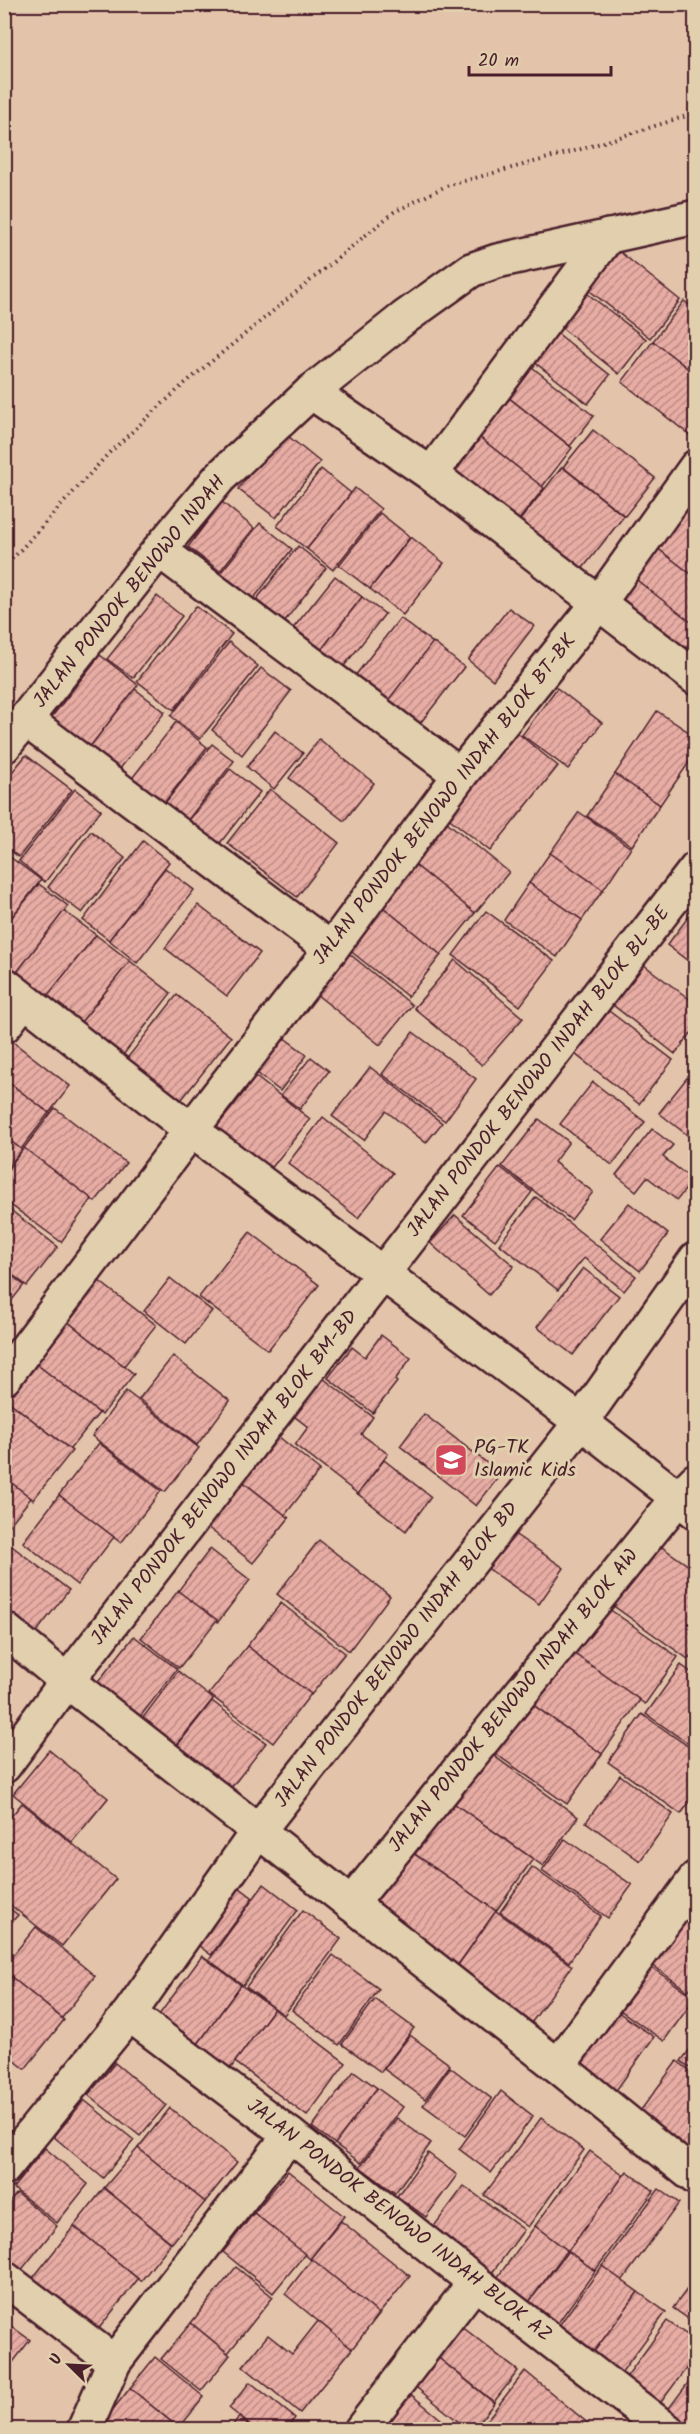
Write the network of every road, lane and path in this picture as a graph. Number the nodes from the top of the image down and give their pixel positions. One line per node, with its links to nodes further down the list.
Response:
1 (696, 113): 8 (path)
2 (696, 216): 3 (street, JALAN PONDOK BENOWO INDAH)
3 (608, 236): 4 (street, JALAN PONDOK BENOWO INDAH); 6 (street)
4 (310, 392): 6 (street); 7 (street, JALAN PONDOK BENOWO INDAH)
5 (696, 467): 9 (street, JALAN PONDOK BENOWO INDAH BLOK BT-BK)
6 (430, 474): 9 (street)
7 (159, 550): 11 (street, JALAN PONDOK BENOWO INDAH); 13 (street)
8 (4, 568)
9 (598, 604): 10 (street); 13 (street, JALAN PONDOK BENOWO INDAH BLOK BT-BK)
10 (696, 678)
11 (26, 720): 12 (street, JALAN PONDOK BENOWO INDAH); 15 (street)
12 (4, 746)
13 (460, 775): 15 (street, JALAN PONDOK BENOWO INDAH BLOK BT-BK)
14 (696, 869): 19 (street, JALAN PONDOK BENOWO INDAH BLOK BL-BE)
15 (331, 949): 17 (street, JALAN PONDOK BENOWO INDAH BLOK BT-BK)
16 (11, 1004): 17 (street)
17 (191, 1130): 19 (street); 20 (street, JALAN PONDOK BENOWO INDAH BLOK BT-BK)
18 (696, 1259): 21 (street, JALAN PONDOK BENOWO INDAH BLOK BD)
19 (382, 1275): 21 (street); 24 (street, JALAN PONDOK BENOWO INDAH BLOK BM-BD)
20 (4, 1378)
21 (581, 1422): 22 (street); 26 (street, JALAN PONDOK BENOWO INDAH BLOK BD)
22 (690, 1497): 28 (street, JALAN PONDOK BENOWO INDAH BLOK AW)
23 (4, 1629): 24 (street)
24 (67, 1681): 25 (street, JALAN PONDOK BENOWO INDAH BLOK BM-BD); 26 (street)
25 (4, 1766)
26 (258, 1831): 28 (street); 29 (street, JALAN PONDOK BENOWO INDAH BLOK BD)
27 (696, 1878): 30 (street)
28 (351, 1904): 30 (street)
29 (129, 2014): 31 (street, JALAN PONDOK BENOWO INDAH BLOK AZ); 32 (street, JALAN PONDOK BENOWO INDAH BLOK BD)
30 (558, 2066): 33 (street)
31 (290, 2134): 35 (street, JALAN PONDOK BENOWO INDAH BLOK AZ); 36 (street)
32 (4, 2168)
33 (696, 2178)
34 (4, 2278): 36 (street)
35 (475, 2282): 37 (street, JALAN PONDOK BENOWO INDAH BLOK AZ); 39 (street)
36 (114, 2362): 38 (street)
37 (650, 2424)
38 (84, 2430)
39 (361, 2430)

